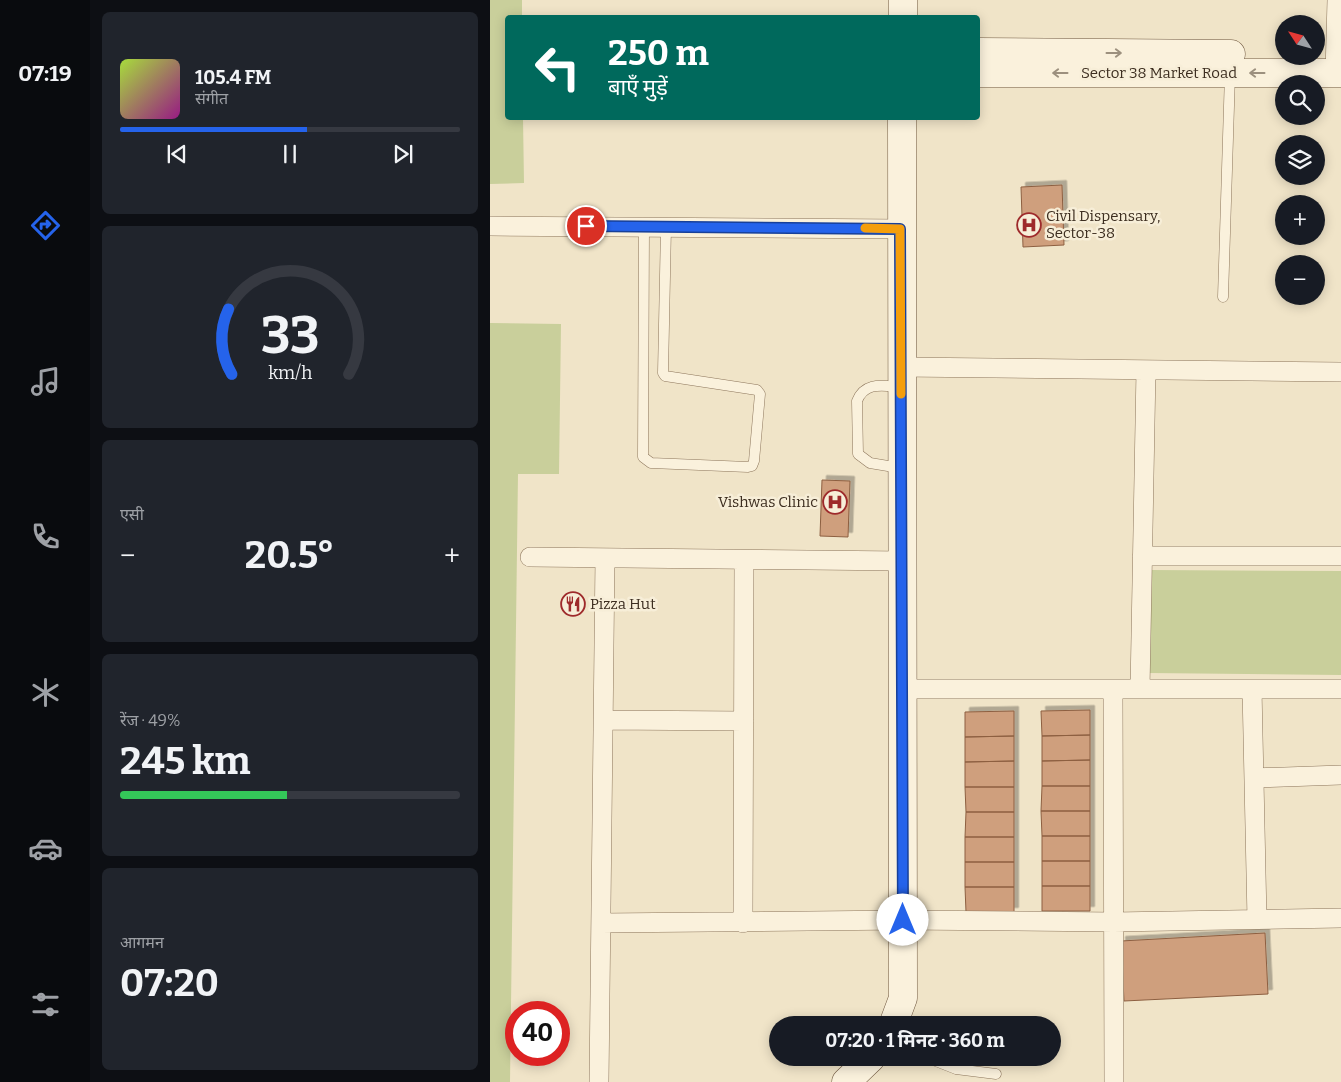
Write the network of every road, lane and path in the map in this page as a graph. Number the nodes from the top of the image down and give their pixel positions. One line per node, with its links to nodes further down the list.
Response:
1 (903, 0): 3 (street)
2 (1337, 0): 6 (street)
3 (903, 15)
4 (980, 52): 5 (street, Sector 38 Market Road, one-way to 5)
5 (1275, 54)
6 (1334, 62): 8 (street, Sector 38 Market Road, one-way to 8)
7 (980, 73): 8 (street, Sector 38 Market Road, one-way to 7)
8 (1230, 73): 14 (lane)
9 (902, 120): 13 (street)
10 (490, 226): 11 (street)
11 (644, 227): 12 (street); 12 (lane)
12 (666, 227): 13 (street)
13 (900, 229): 17 (street)
14 (1223, 297)
15 (1146, 370): 16 (street); 17 (street); 19 (street)
16 (1341, 372)
17 (901, 377): 18 (street); 18 (lane)
18 (901, 468): 24 (street)
19 (1142, 556): 20 (street); 27 (street)
20 (1341, 556)
21 (530, 557): 22 (street)
22 (605, 558): 23 (street); 30 (street)
23 (744, 560): 24 (street); 31 (street)
24 (902, 561): 25 (street)
25 (902, 689): 26 (street); 36 (street)
26 (1113, 689): 27 (street); 37 (street)
27 (1140, 689): 28 (street)
28 (1252, 689): 29 (street); 33 (street)
29 (1341, 689)
30 (603, 720): 31 (street); 38 (street)
31 (744, 721): 39 (street)
32 (1341, 775): 33 (street)
33 (1254, 778): 35 (street)
34 (1341, 918): 35 (street)
35 (1257, 919): 37 (street)
36 (903, 920): 37 (street); 39 (street); 40 (street)
37 (1114, 922): 46 (street)
38 (601, 923): 39 (street); 44 (street)
39 (743, 923)
40 (896, 1016)
41 (863, 1066): 45 (street)
42 (947, 1066): 43 (lane)
43 (996, 1074)
44 (599, 1082)
45 (846, 1082)
46 (1114, 1082)

